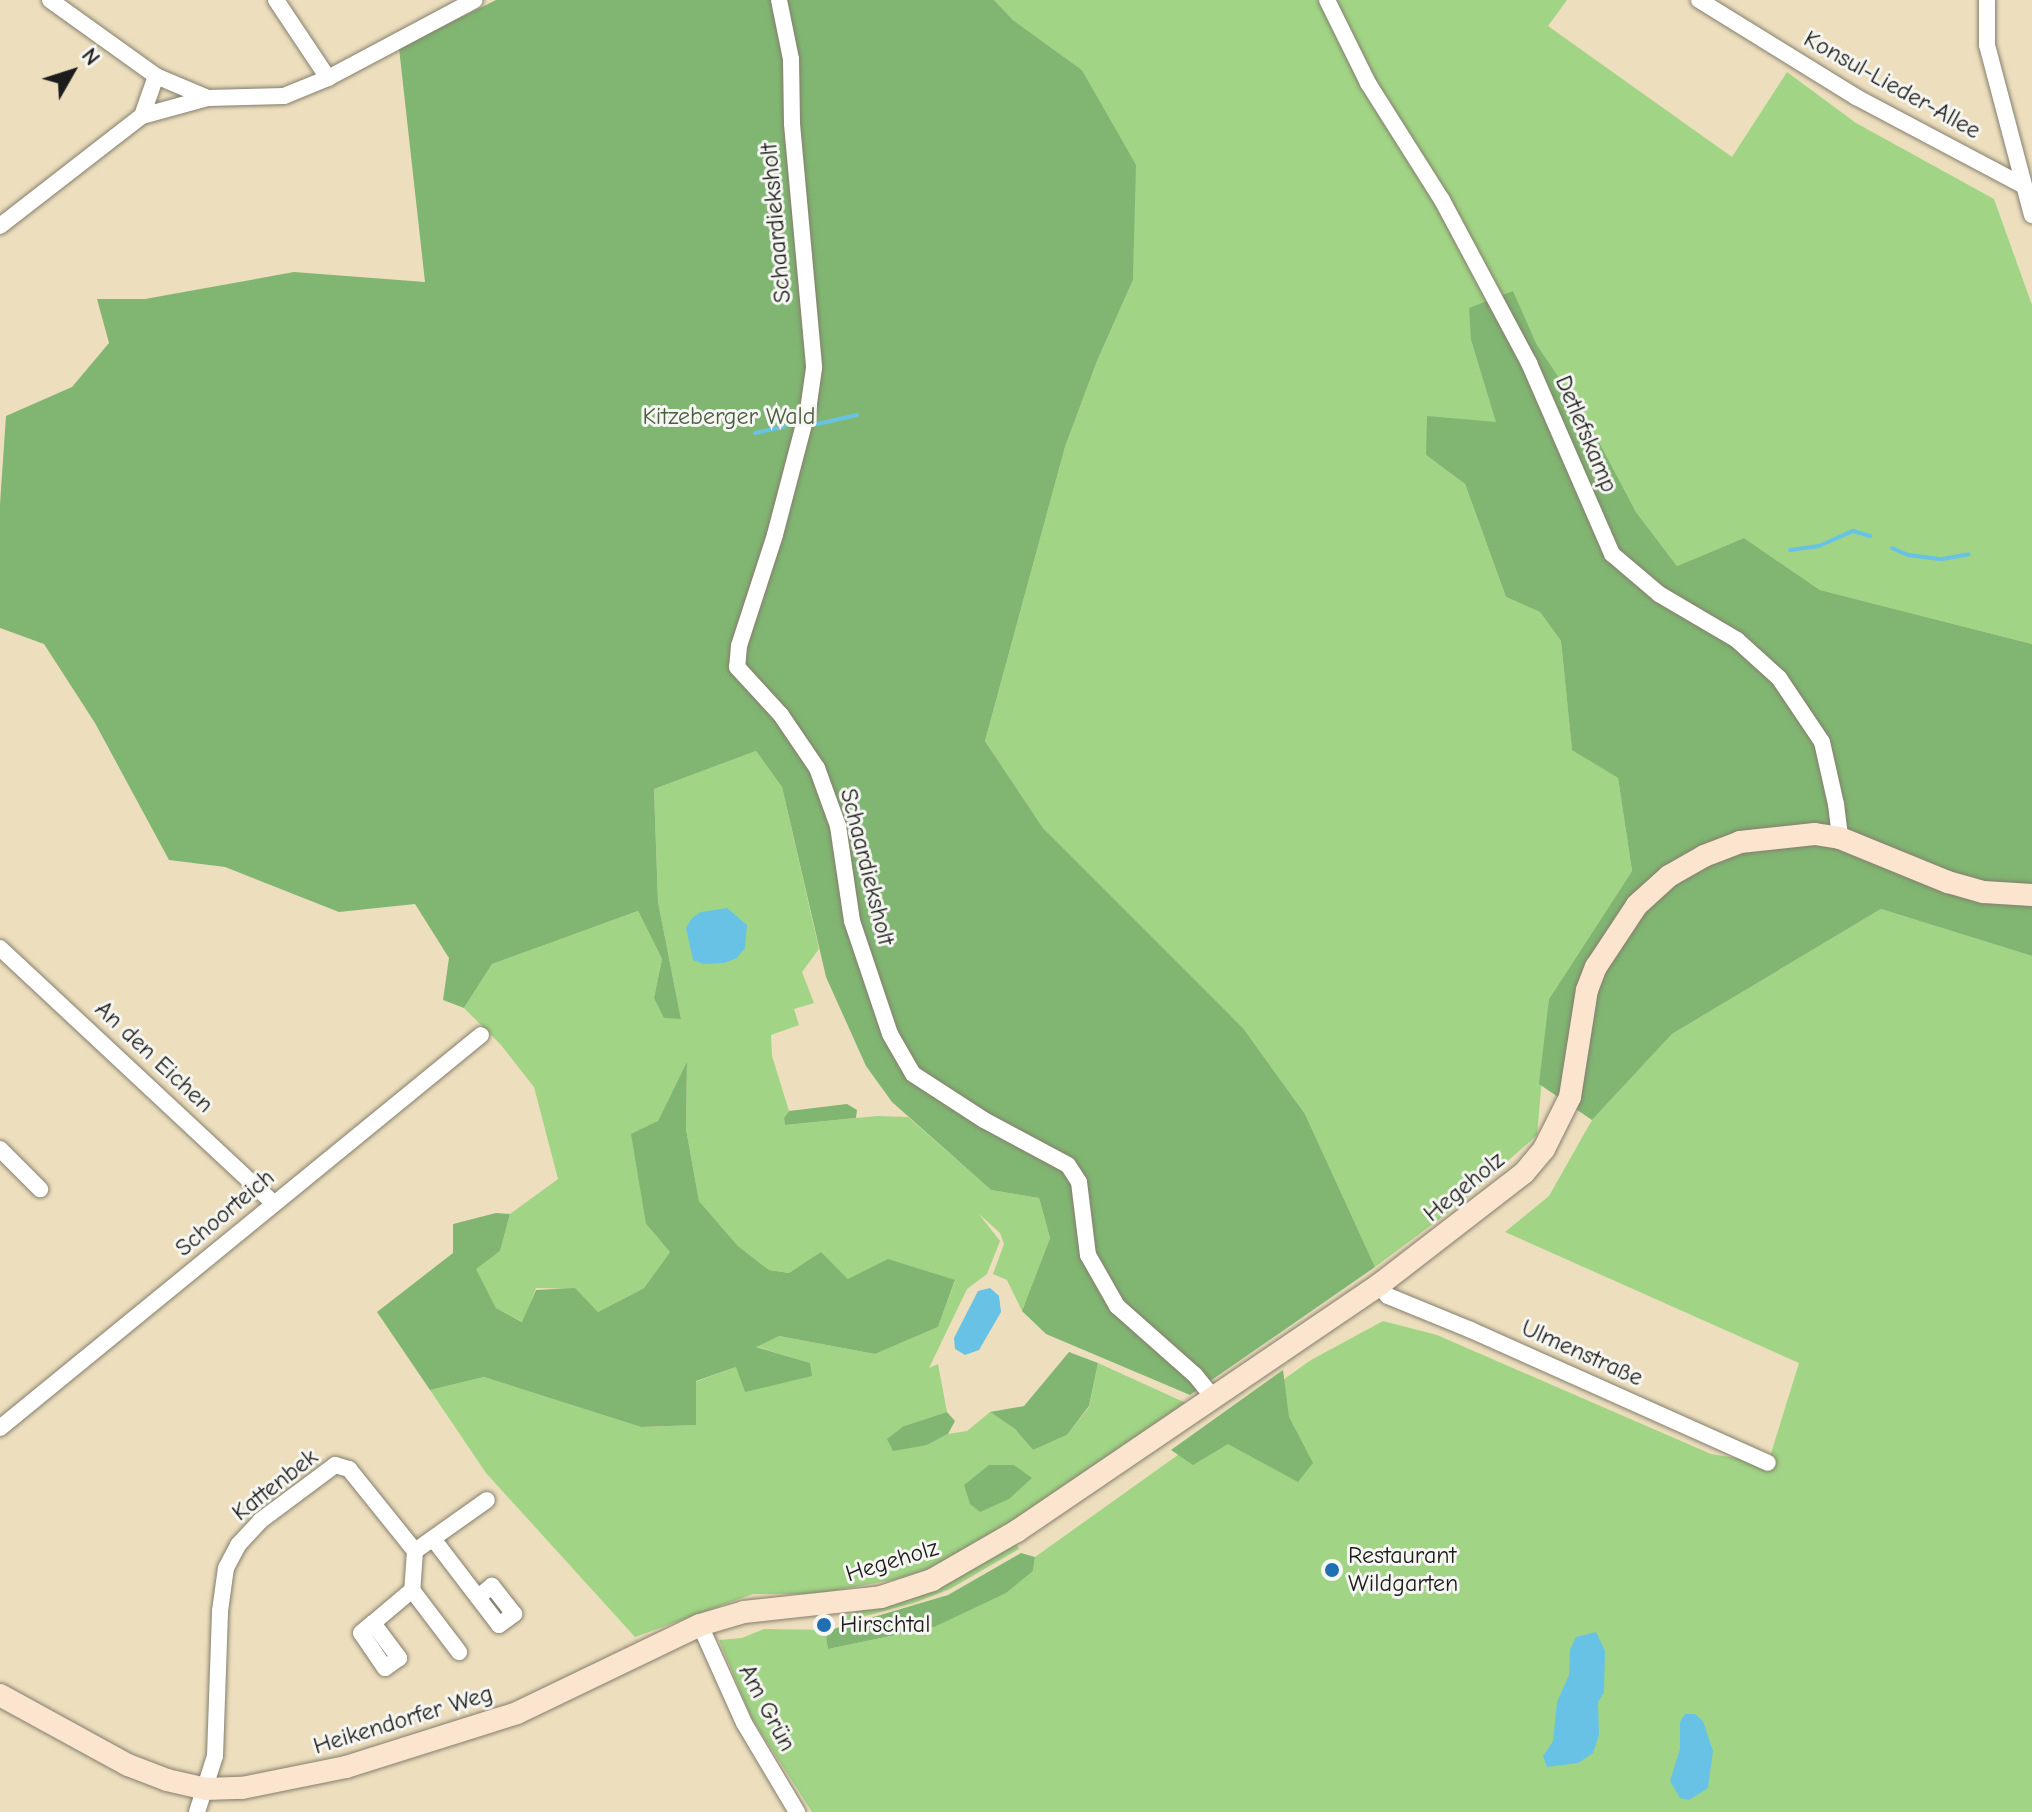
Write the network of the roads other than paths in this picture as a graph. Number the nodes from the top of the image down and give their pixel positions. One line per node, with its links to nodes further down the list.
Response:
1 (50, 0): 8 (street)
2 (276, 0): 9 (street)
3 (475, 0): 9 (street)
4 (779, 0): 23 (street, Schaardieksholt)
5 (1327, 0): 15 (street, Detlefskamp)
6 (1699, 0): 12 (street, Konsul-Lieder-Allee)
7 (1987, 0): 12 (street)
8 (156, 76): 10 (street); 11 (street)
9 (328, 78): 10 (street)
10 (208, 98): 11 (street)
11 (142, 116): 14 (street)
12 (2022, 185): 13 (street)
13 (2032, 215)
14 (0, 226)
15 (1840, 838): 16 (street, Hegeholz); 22 (street, Hegeholz)
16 (2032, 895)
17 (0, 948): 21 (street, An den Eichen)
18 (481, 1035): 21 (street, Schoorteich)
19 (0, 1149): 20 (street)
20 (40, 1189)
21 (273, 1203): 24 (street, Schoorteich)
22 (1379, 1285): 23 (street, Hegeholz); 25 (street, Ulmenstraße)
23 (1212, 1396): 31 (street, Hegeholz)
24 (0, 1428)
25 (1768, 1463)
26 (487, 1500): 27 (street)
27 (434, 1540): 28 (street); 30 (street)
28 (415, 1551): 29 (street); 36 (street, Kattenbek)
29 (412, 1590): 32 (street); 34 (street)
30 (478, 1597)
31 (821, 1606): 33 (street, Heikendorfer Weg)
32 (373, 1623)
33 (700, 1625): 36 (street, Heikendorfer Weg); 38 (street, Am Grün)
34 (459, 1652)
35 (0, 1695): 36 (street, Heikendorfer Weg)
36 (205, 1789): 37 (street)
37 (197, 1812)
38 (797, 1812)

